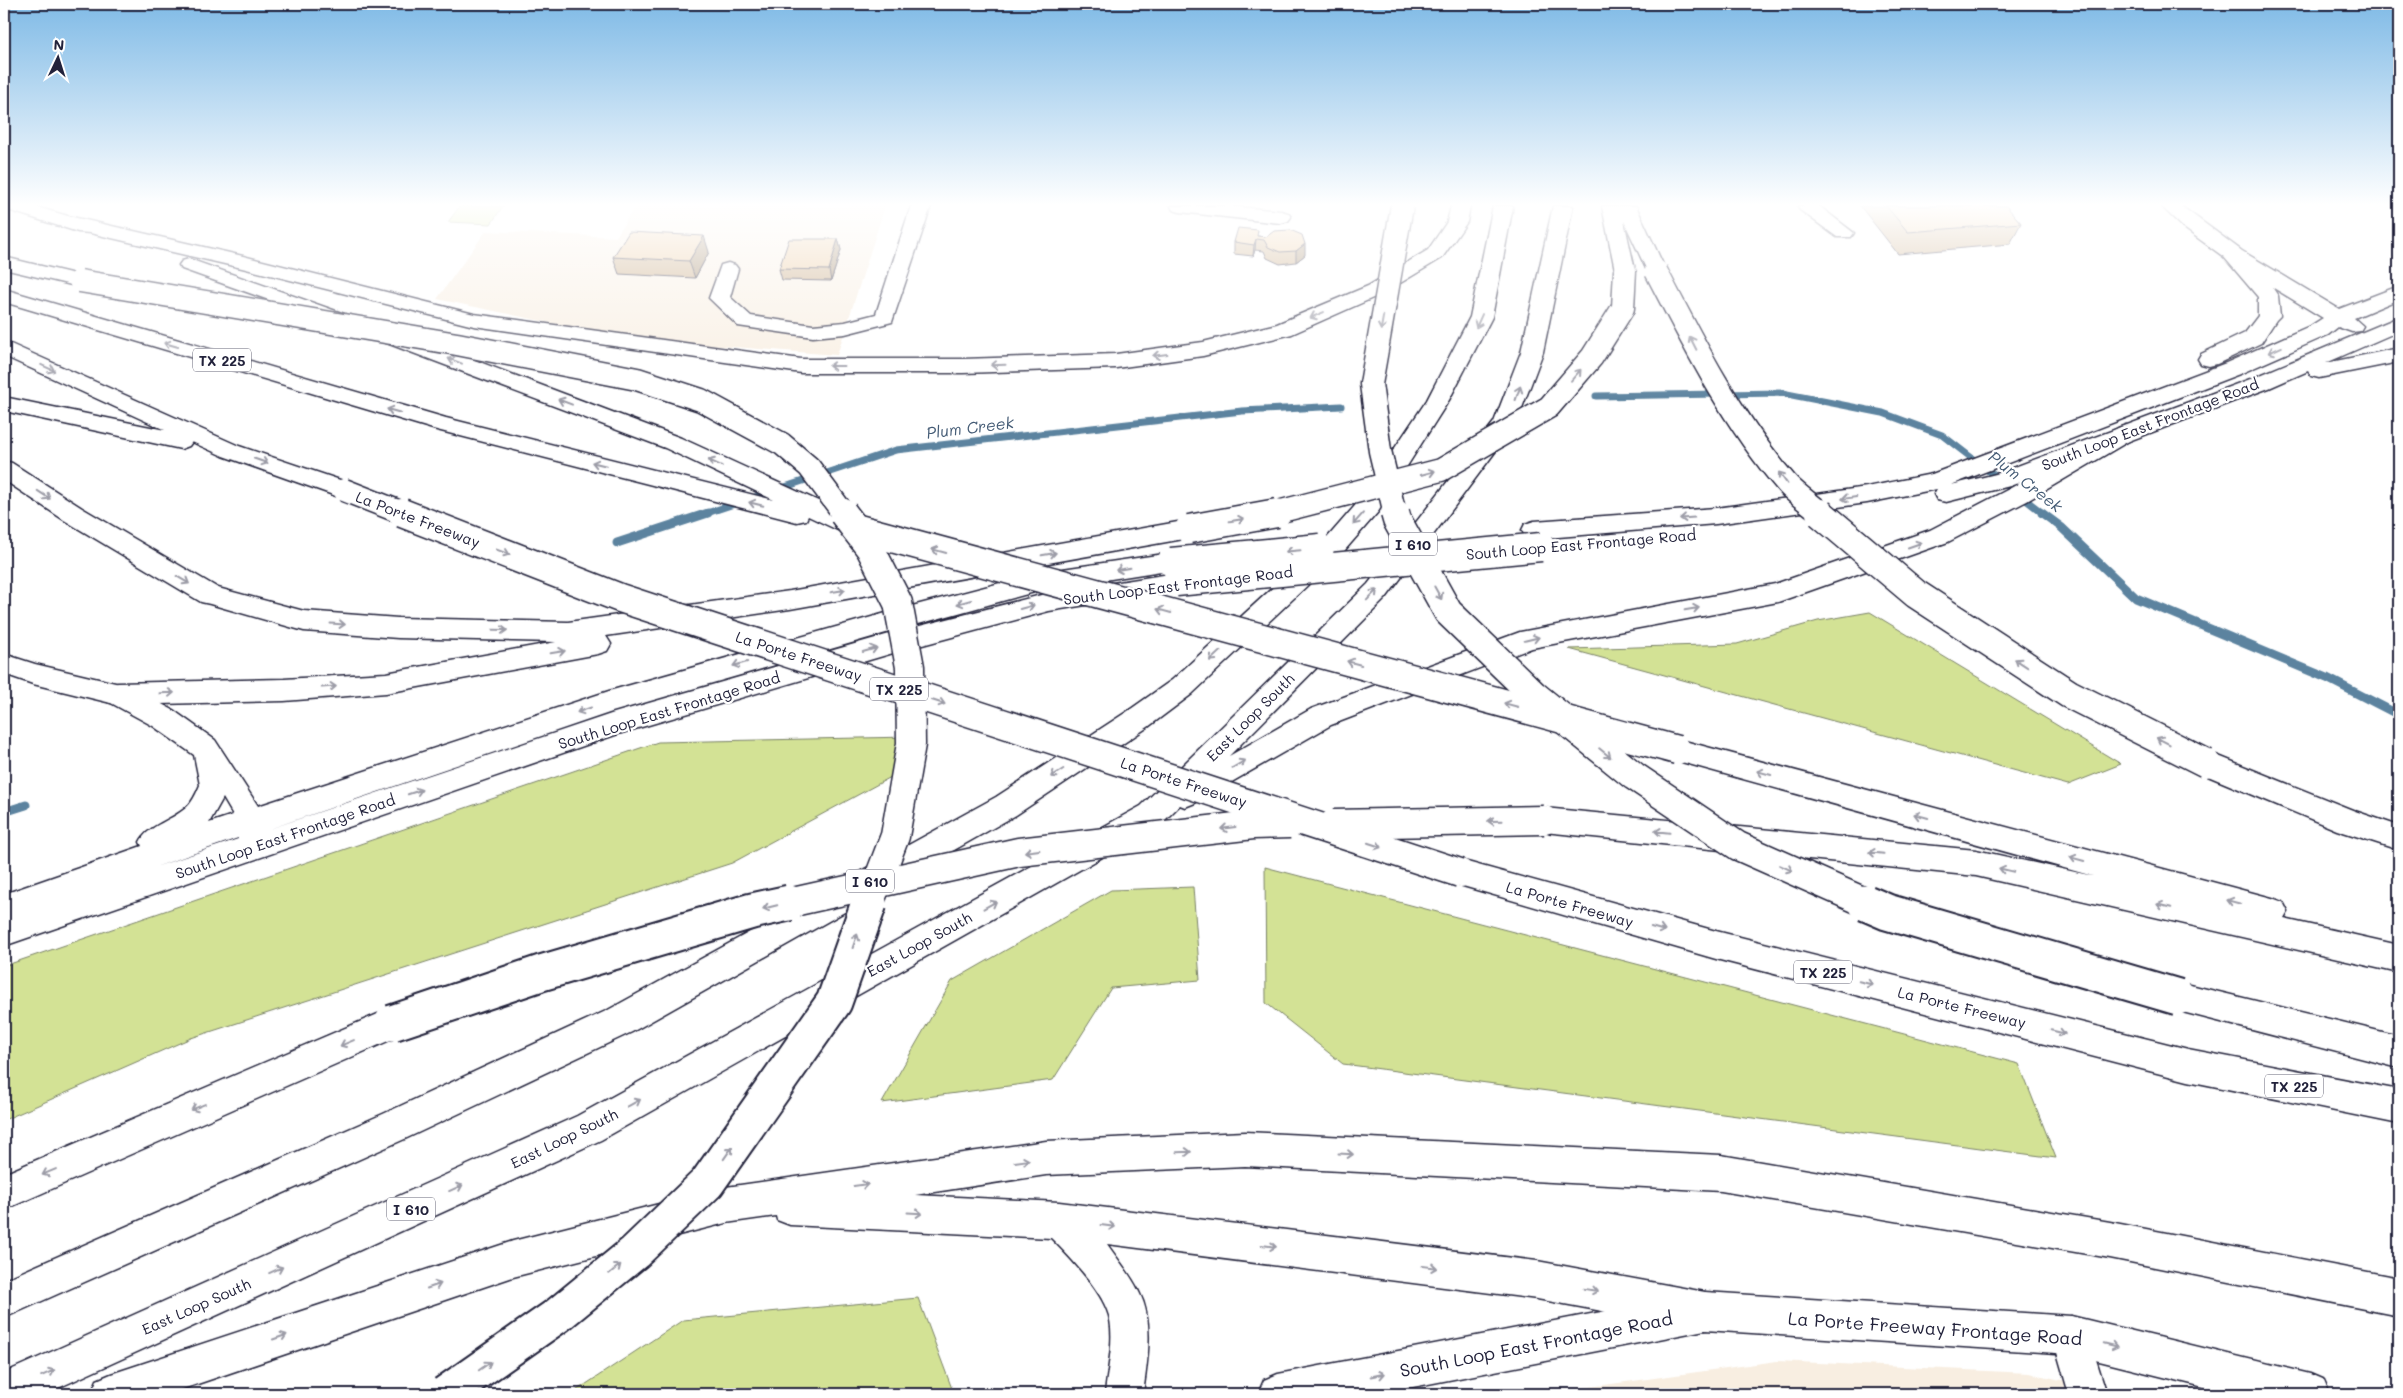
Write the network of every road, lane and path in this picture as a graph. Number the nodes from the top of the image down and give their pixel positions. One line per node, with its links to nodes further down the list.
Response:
1 (39, 271): 51 (main road, one-way to 1, bridge)
2 (205, 271): 27 (main road, one-way to 2)
3 (280, 271): 7 (main road, one-way to 3)
4 (727, 271): 5 (main road)
5 (900, 271)
6 (1391, 271): 40 (main road, one-way to 40, bridge)
7 (1406, 271)
8 (1491, 271): 46 (main road, I 610, one-way to 46)
9 (1549, 271): 32 (main road, East Loop South / I 610, one-way to 9)
10 (1625, 271): 28 (main road, one-way to 10, bridge)
11 (1656, 271): 34 (main road, one-way to 11, bridge)
12 (2246, 271): 23 (main road)
13 (2259, 271): 16 (main road)
14 (2399, 292): 16 (main road, South Loop East Frontage Road)
15 (4, 296): 27 (main road, TX 225, one-way to 15)
16 (2338, 317): 18 (main road); 23 (main road, South Loop East Frontage Road, one-way to 23)
17 (2399, 323): 18 (main road, South Loop East Frontage Road)
18 (2370, 336): 21 (main road, South Loop East Frontage Road)
19 (4, 348): 24 (main road, La Porte Freeway / TX 225, one-way to 24)
20 (2399, 355): 21 (main road)
21 (2261, 383): 23 (main road, South Loop East Frontage Road)
22 (4, 404): 24 (main road)
23 (2126, 421): 25 (main road); 25 (main road, South Loop East Frontage Road)
24 (231, 451): 41 (main road, La Porte Freeway / TX 225, one-way to 41, bridge)
25 (2044, 461): 32 (main road, one-way to 25); 33 (main road, South Loop East Frontage Road, bridge)
26 (4, 469): 28 (main road, one-way to 28)
27 (855, 528): 38 (main road, TX 225, one-way to 27, bridge)
28 (790, 600): 30 (main road, one-way to 28)
29 (4, 664): 30 (main road)
30 (118, 694): 31 (main road)
31 (205, 748): 33 (main road); 35 (main road)
32 (1151, 815): 49 (main road, East Loop South / I 610, one-way to 32)
33 (252, 834): 35 (main road, South Loop East Frontage Road); 37 (main road, South Loop East Frontage Road)
34 (2399, 838)
35 (54, 890): 36 (main road, South Loop East Frontage Road)
36 (4, 907)
37 (4, 932)
38 (2399, 947)
39 (2399, 959): 42 (main road, one-way to 42, bridge)
40 (2399, 1052)
41 (2399, 1107)
42 (4, 1192)
43 (726, 1204): 44 (main road, one-way to 44); 45 (main road, one-way to 45); 50 (main road, one-way to 43)
44 (1059, 1220): 47 (main road, one-way to 47); 52 (main road)
45 (2399, 1297)
46 (4, 1298)
47 (1704, 1310): 48 (main road, La Porte Freeway Frontage Road); 53 (main road, South Loop East Frontage Road, one-way to 47)
48 (2071, 1335): 54 (main road); 55 (main road, La Porte Freeway Frontage Road, one-way to 55)
49 (4, 1393)
50 (111, 1394)
51 (445, 1394)
52 (1124, 1394)
53 (1278, 1394)
54 (2088, 1394)
55 (2310, 1394)

